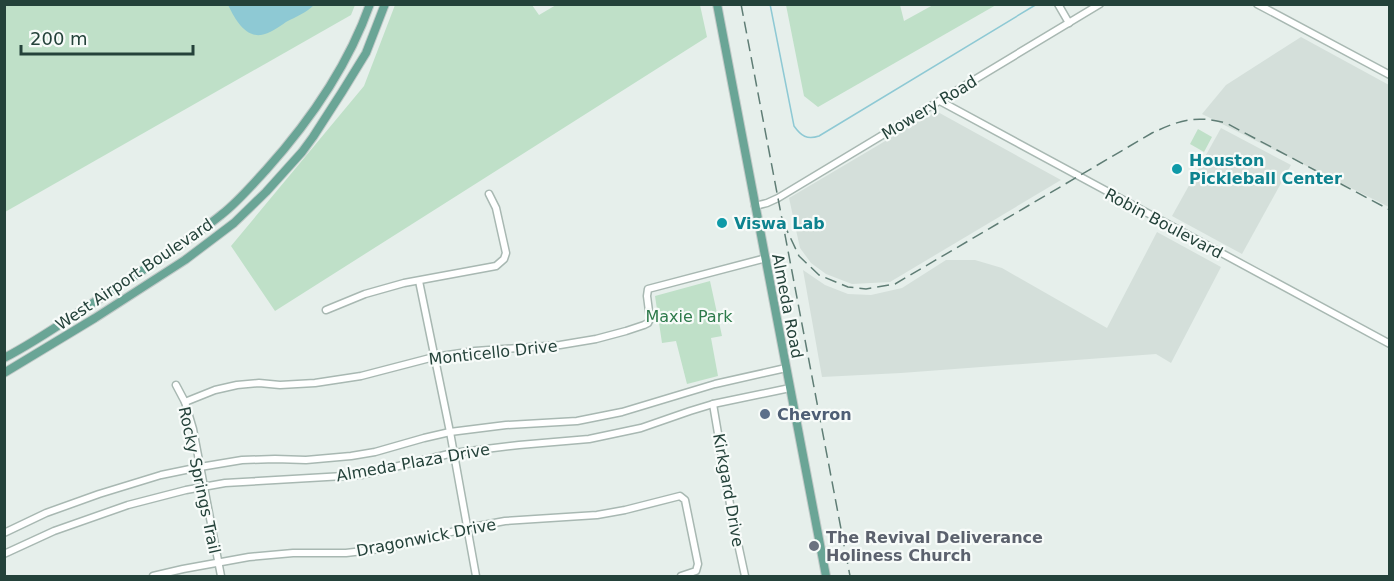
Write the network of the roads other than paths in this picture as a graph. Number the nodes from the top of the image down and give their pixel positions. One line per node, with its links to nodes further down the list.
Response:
1 (370, 4): 9 (main road, West Airport Boulevard)
2 (385, 4): 10 (main road, West Airport Boulevard)
3 (717, 4): 15 (main road, Almeda Road)
4 (1058, 4): 7 (street)
5 (1100, 4): 7 (street, Mowery Road)
6 (1257, 4): 8 (street)
7 (1069, 23): 11 (street, Mowery Road)
8 (1389, 75)
9 (330, 85): 10 (main road); 12 (main road, West Airport Boulevard)
10 (342, 92): 13 (main road, West Airport Boulevard)
11 (940, 101): 15 (street, Mowery Road); 21 (street, Robin Boulevard)
12 (255, 182): 13 (main road); 18 (main road, West Airport Boulevard)
13 (266, 192): 20 (main road, West Airport Boulevard)
14 (489, 194): 17 (street)
15 (755, 206): 16 (main road, Almeda Road)
16 (766, 258): 22 (street, Monticello Drive); 24 (main road, Almeda Road)
17 (419, 280): 19 (street); 22 (street)
18 (87, 306): 20 (main road); 23 (main road, West Airport Boulevard)
19 (326, 310)
20 (95, 318): 25 (main road, West Airport Boulevard)
21 (1389, 344)
22 (434, 357): 28 (street, Monticello Drive); 30 (street)
23 (4, 358)
24 (786, 368): 27 (main road, Almeda Road); 30 (street, Almeda Plaza Drive)
25 (4, 373)
26 (176, 385): 28 (street, Rocky Springs Trail)
27 (790, 388): 29 (street, Almeda Plaza Drive); 43 (main road, Almeda Road)
28 (185, 402): 32 (street, Rocky Springs Trail)
29 (713, 404): 31 (street, Almeda Plaza Drive); 42 (street, Kirkgard Drive)
30 (450, 432): 31 (street); 32 (street, Almeda Plaza Drive)
31 (453, 453): 33 (street, Almeda Plaza Drive); 34 (street)
32 (200, 467): 33 (street, Rocky Springs Trail); 35 (street, Almeda Plaza Drive)
33 (203, 486): 36 (street, Almeda Plaza Drive); 37 (street, Rocky Springs Trail)
34 (467, 528): 37 (street, Dragonwick Drive); 40 (street); 41 (street, Dragonwick Drive)
35 (4, 533)
36 (4, 554)
37 (218, 563): 38 (street, Dragonwick Drive); 39 (street, Rocky Springs Trail)
38 (153, 576)
39 (221, 576)
40 (476, 576)
41 (681, 576)
42 (745, 576)
43 (826, 576)

